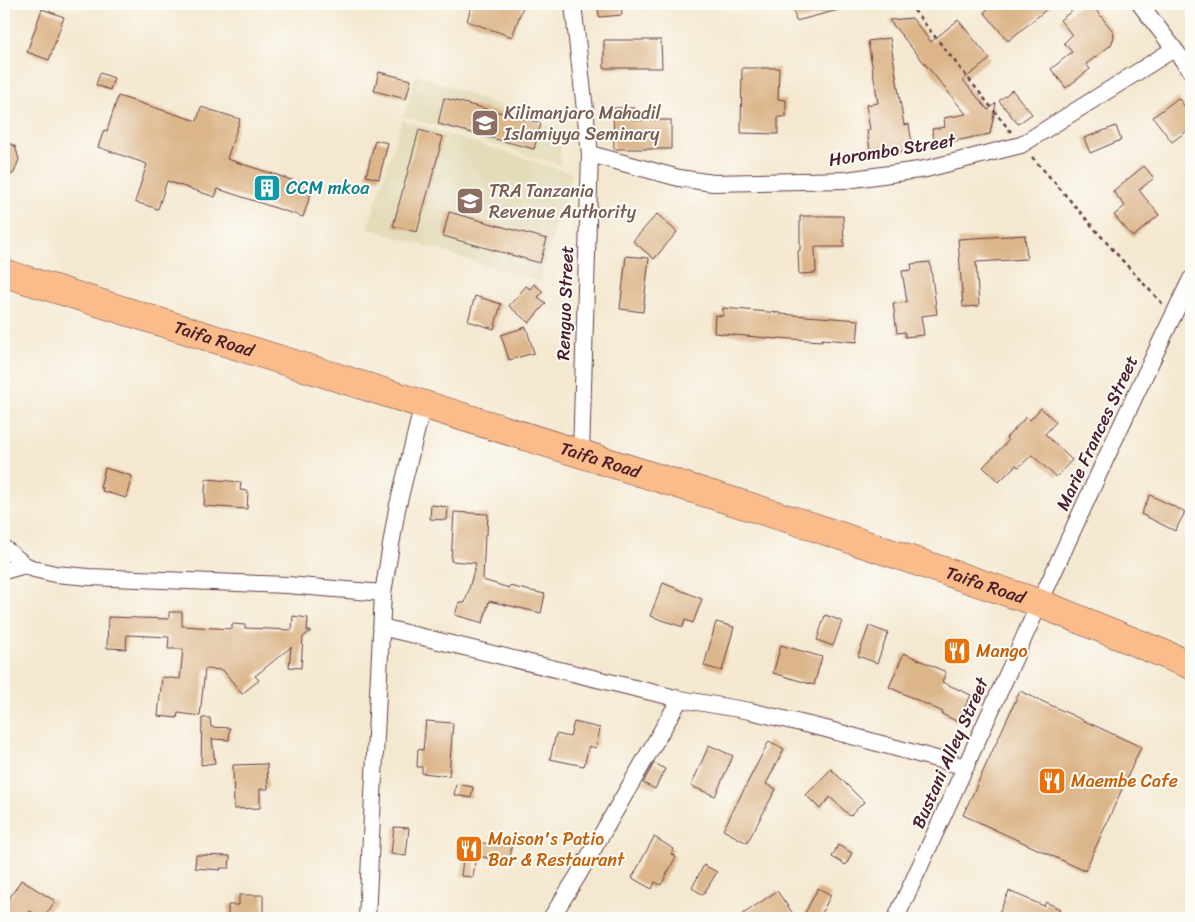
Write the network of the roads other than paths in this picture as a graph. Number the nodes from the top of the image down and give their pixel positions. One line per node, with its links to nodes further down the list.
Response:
1 (573, 4): 5 (street, Renguo Street)
2 (1140, 4): 3 (street)
3 (1174, 48): 4 (street); 5 (street, Horombo Street)
4 (1191, 71)
5 (590, 154): 9 (street, Renguo Street)
6 (4, 273): 8 (highway, Taifa Road)
7 (1191, 279): 14 (street, Marie Frances Street)
8 (423, 404): 9 (highway, Taifa Road); 13 (street)
9 (581, 454): 14 (highway, Taifa Road)
10 (4, 548): 11 (street)
11 (25, 565): 12 (street); 13 (street)
12 (4, 570)
13 (383, 593): 15 (street)
14 (1039, 603): 16 (highway, Taifa Road); 18 (street, Bustani Alley Street)
15 (381, 627): 17 (street); 19 (street)
16 (1191, 665)
17 (680, 699): 18 (street); 20 (street)
18 (966, 766): 21 (street, Bustani Alley Street)
19 (367, 918)
20 (551, 918)
21 (896, 918)

